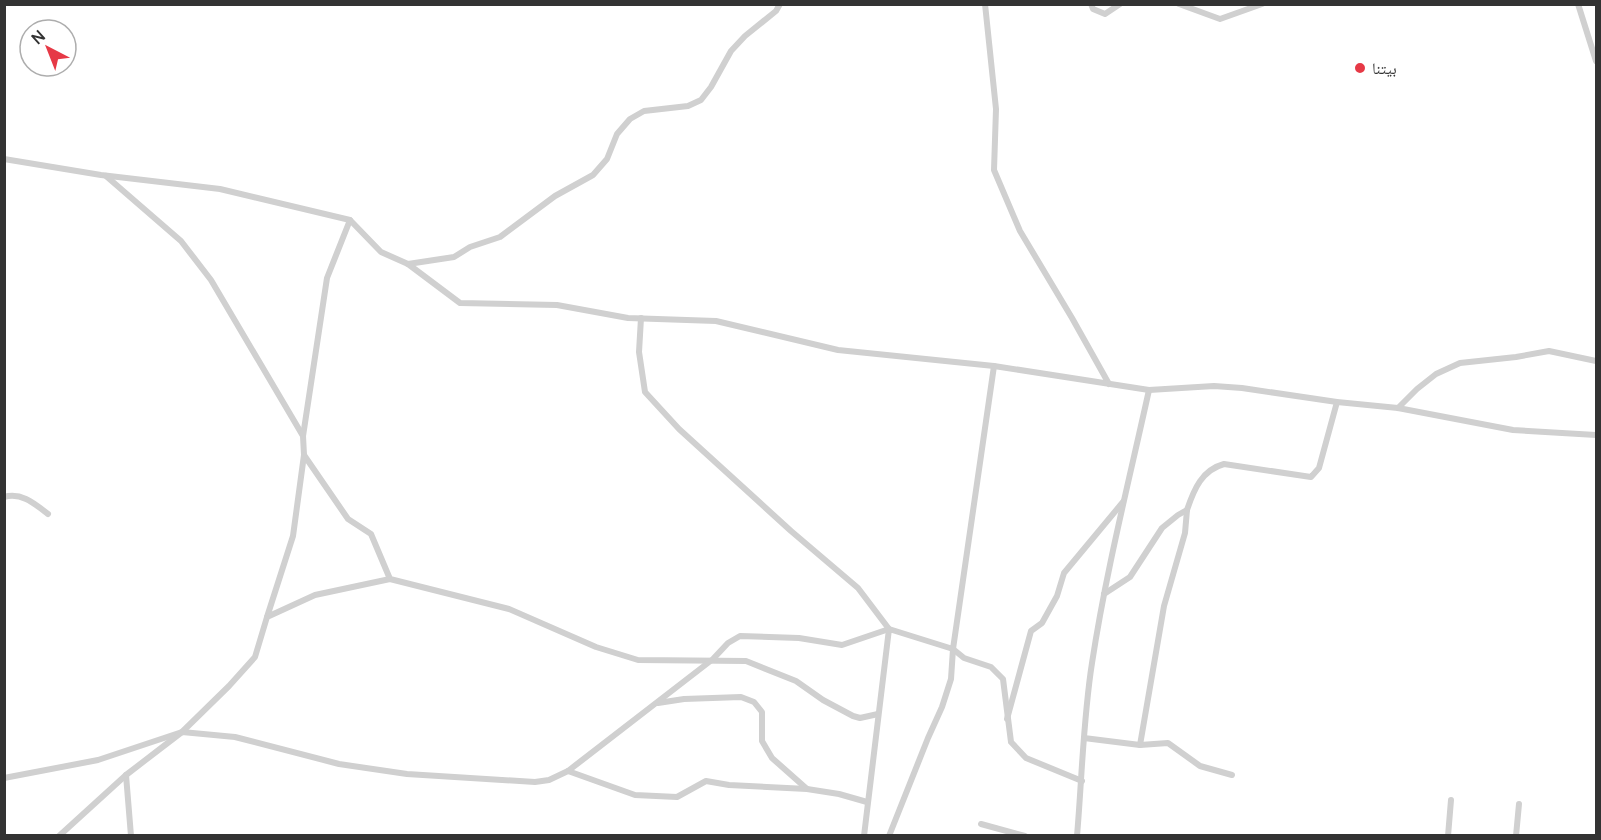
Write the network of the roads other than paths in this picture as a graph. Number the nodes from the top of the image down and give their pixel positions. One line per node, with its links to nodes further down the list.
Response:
1 (780, 4): 13 (street)
2 (985, 4): 17 (street)
3 (1090, 4): 4 (street)
4 (1120, 4)
5 (1179, 4): 6 (street)
6 (1262, 4)
7 (1578, 4): 8 (street)
8 (1594, 47): 9 (street)
9 (1596, 61)
10 (4, 159): 11 (street)
11 (106, 176): 12 (street); 22 (street)
12 (350, 220): 13 (street); 22 (street)
13 (408, 264): 14 (street)
14 (641, 318): 16 (street); 31 (street)
15 (1596, 361): 20 (street)
16 (994, 366): 17 (street); 32 (street)
17 (1109, 384): 18 (street)
18 (1149, 390): 19 (street); 25 (street)
19 (1336, 402): 20 (street); 26 (street)
20 (1398, 408): 21 (street)
21 (1596, 435)
22 (303, 436): 23 (street)
23 (304, 455): 28 (street); 30 (street)
24 (4, 497): 27 (street)
25 (1125, 499): 29 (street); 36 (street)
26 (1187, 510): 29 (street); 39 (street)
27 (48, 514)
28 (390, 579): 30 (street); 33 (street)
29 (1104, 594): 38 (street)
30 (267, 617): 37 (street)
31 (889, 629): 32 (street); 33 (street); 35 (street)
32 (953, 650): 36 (street); 53 (street)
33 (713, 659): 34 (street); 35 (street)
34 (657, 703): 40 (street); 45 (street)
35 (878, 714): 47 (street)
36 (1007, 719): 44 (street)
37 (182, 732): 40 (street); 41 (street); 43 (street)
38 (1084, 738): 39 (street); 44 (street)
39 (1140, 745): 42 (street)
40 (568, 771): 45 (street)
41 (126, 775): 50 (street); 51 (street)
42 (1232, 775)
43 (4, 778)
44 (1082, 781): 55 (street)
45 (807, 789): 47 (street)
46 (1451, 800): 56 (street)
47 (867, 802): 52 (street)
48 (1519, 804): 57 (street)
49 (981, 824): 54 (street)
50 (59, 836)
51 (131, 836)
52 (864, 836)
53 (889, 836)
54 (1025, 836)
55 (1077, 836)
56 (1448, 836)
57 (1516, 836)

